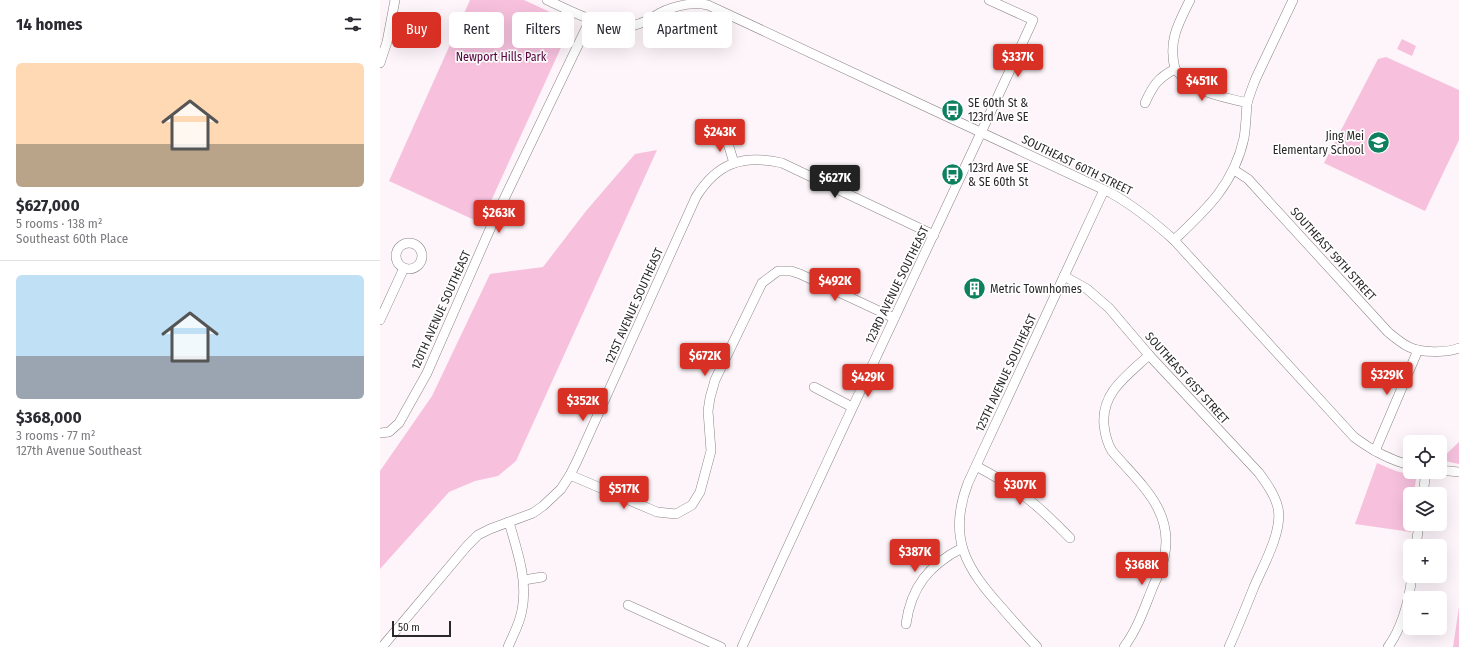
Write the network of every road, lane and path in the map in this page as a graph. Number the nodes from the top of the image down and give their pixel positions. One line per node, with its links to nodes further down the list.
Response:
1 (395, 0): 10 (street)
2 (547, 0): 7 (street, SOUTHEAST 60TH STREET)
3 (989, 0): 15 (street, 123RD AVENUE SOUTHEAST)
4 (1190, 0): 12 (street)
5 (1293, 0): 14 (street)
6 (692, 2): 8 (street, SOUTHEAST 60TH STREET); 15 (street, SOUTHEAST 60TH STREET)
7 (582, 16)
8 (635, 25)
9 (582, 37): 31 (street, 120TH AVENUE SOUTHEAST)
10 (383, 41): 11 (street)
11 (380, 63)
12 (1175, 69): 13 (street); 14 (street)
13 (1145, 103)
14 (1248, 103): 18 (street)
15 (982, 133): 19 (street, SOUTHEAST 60TH STREET); 20 (street, 123RD AVENUE SOUTHEAST)
16 (726, 137): 17 (street)
17 (734, 162): 20 (street); 37 (street, 121ST AVENUE SOUTHEAST)
18 (1234, 170): 21 (street); 27 (street, SOUTHEAST 59TH STREET)
19 (1104, 190): 21 (street, SOUTHEAST 60TH STREET); 23 (street, 125TH AVENUE SOUTHEAST)
20 (934, 235): 24 (street, 123RD AVENUE SOUTHEAST)
21 (1174, 240): 32 (street, SOUTHEAST 60TH STREET)
22 (404, 268): 25 (street)
23 (1064, 276): 28 (street, SOUTHEAST 61ST STREET); 34 (street, 125TH AVENUE SOUTHEAST)
24 (894, 318): 30 (street, 123RD AVENUE SOUTHEAST); 37 (street)
25 (380, 320)
26 (1459, 348): 27 (street)
27 (1418, 350): 32 (street)
28 (1149, 355): 51 (street); 52 (street, SOUTHEAST 61ST STREET)
29 (814, 387): 30 (street)
30 (852, 407): 46 (street, 123RD AVENUE SOUTHEAST)
31 (384, 432)
32 (1375, 451): 33 (street, SOUTHEAST 60TH STREET)
33 (1403, 463)
34 (976, 466): 39 (street); 40 (street, 125TH AVENUE SOUTHEAST)
35 (1447, 471): 36 (street)
36 (1459, 472)
37 (570, 475): 38 (street, 121ST AVENUE SOUTHEAST)
38 (509, 522): 42 (street); 48 (street, 121ST AVENUE SOUTHEAST)
39 (1070, 538)
40 (962, 548): 45 (street); 47 (street, 125TH AVENUE SOUTHEAST)
41 (542, 577): 42 (street)
42 (524, 580): 49 (street)
43 (1411, 583): 53 (street)
44 (628, 606): 50 (street)
45 (906, 624)
46 (746, 646)
47 (1032, 646)
48 (382, 647)
49 (508, 647)
50 (721, 647)
51 (1124, 647)
52 (1229, 647)
53 (1388, 647)

